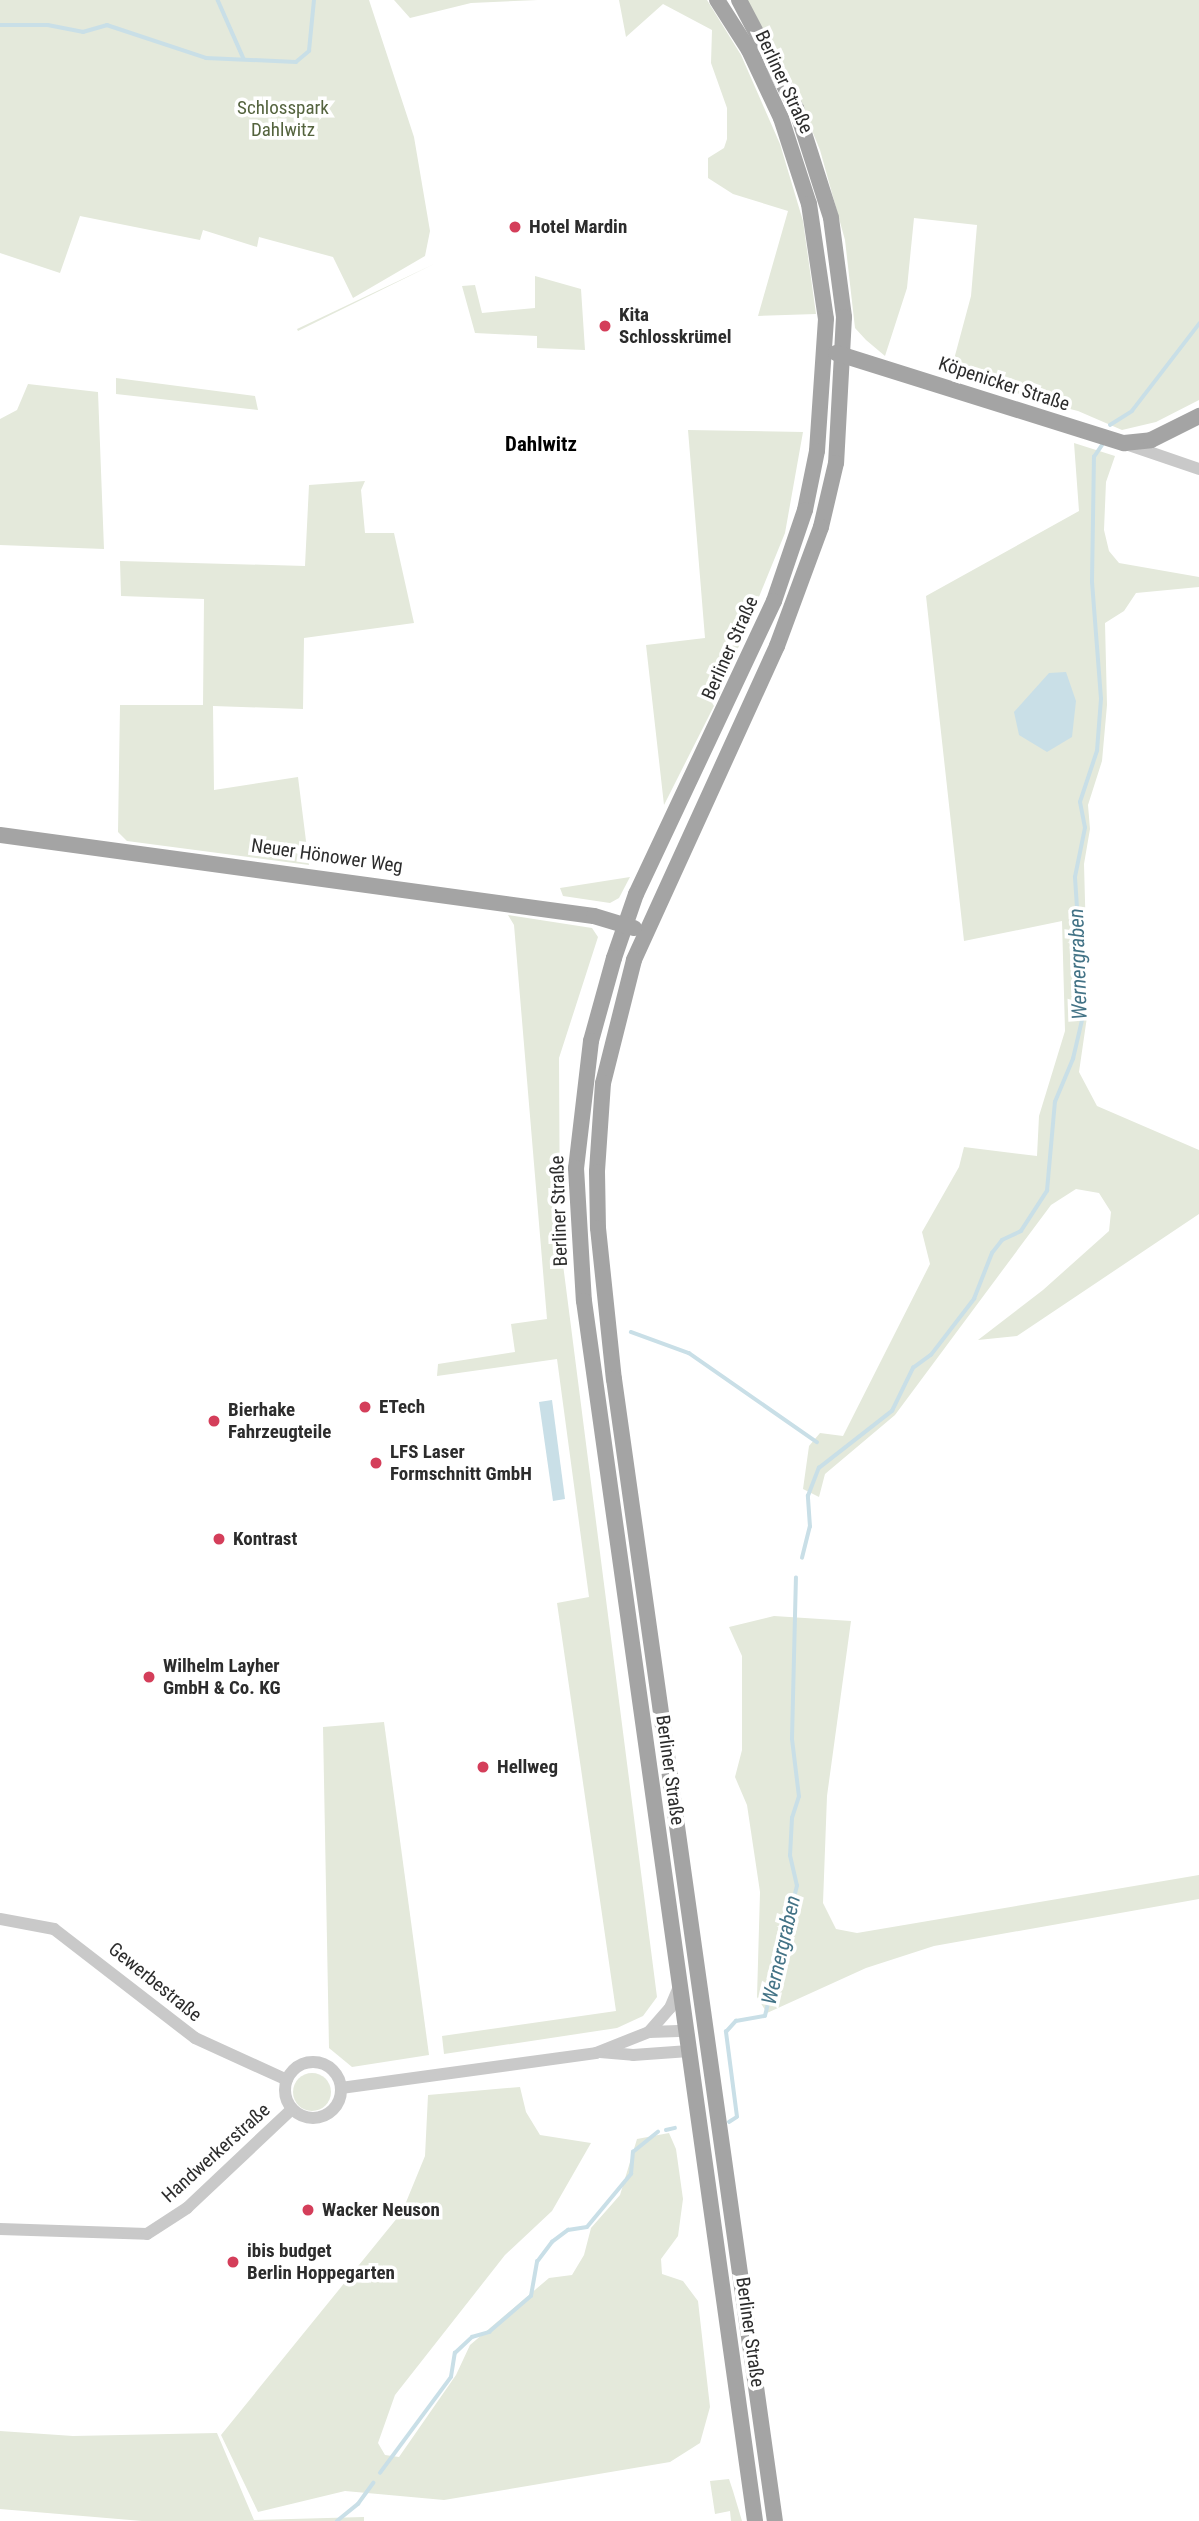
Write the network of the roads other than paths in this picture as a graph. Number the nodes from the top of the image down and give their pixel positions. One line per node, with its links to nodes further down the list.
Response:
1 (717, 0): 3 (main road, Berliner Straße)
2 (739, 0): 4 (main road, Berliner Straße)
3 (827, 350): 4 (main road, Köpenicker Straße); 11 (main road, Berliner Straße)
4 (845, 356): 7 (main road, Köpenicker Straße); 12 (main road, Berliner Straße)
5 (1199, 416): 6 (main road)
6 (1155, 438): 7 (main road, Köpenicker Straße); 8 (street)
7 (1124, 443): 8 (street)
8 (1174, 460): 9 (street)
9 (1199, 469)
10 (0, 835): 11 (main road, Neuer Hönower Weg)
11 (626, 925): 12 (main road, Neuer Hönower Weg); 14 (main road, Berliner Straße)
12 (645, 932): 24 (main road, Berliner Straße)
13 (0, 1919): 19 (street, Gewerbestraße)
14 (680, 1983): 15 (main road, Berliner Straße); 16 (street)
15 (686, 2031): 16 (street); 17 (main road, Berliner Straße)
16 (649, 2032): 18 (street)
17 (689, 2051): 18 (street); 23 (main road, Berliner Straße)
18 (600, 2052): 20 (street)
19 (287, 2080): 20 (street); 21 (street, Handwerkerstraße)
20 (341, 2088): 21 (street, Handwerkerstraße)
21 (292, 2109): 22 (street, Handwerkerstraße)
22 (0, 2229)
23 (755, 2521)
24 (775, 2521)

